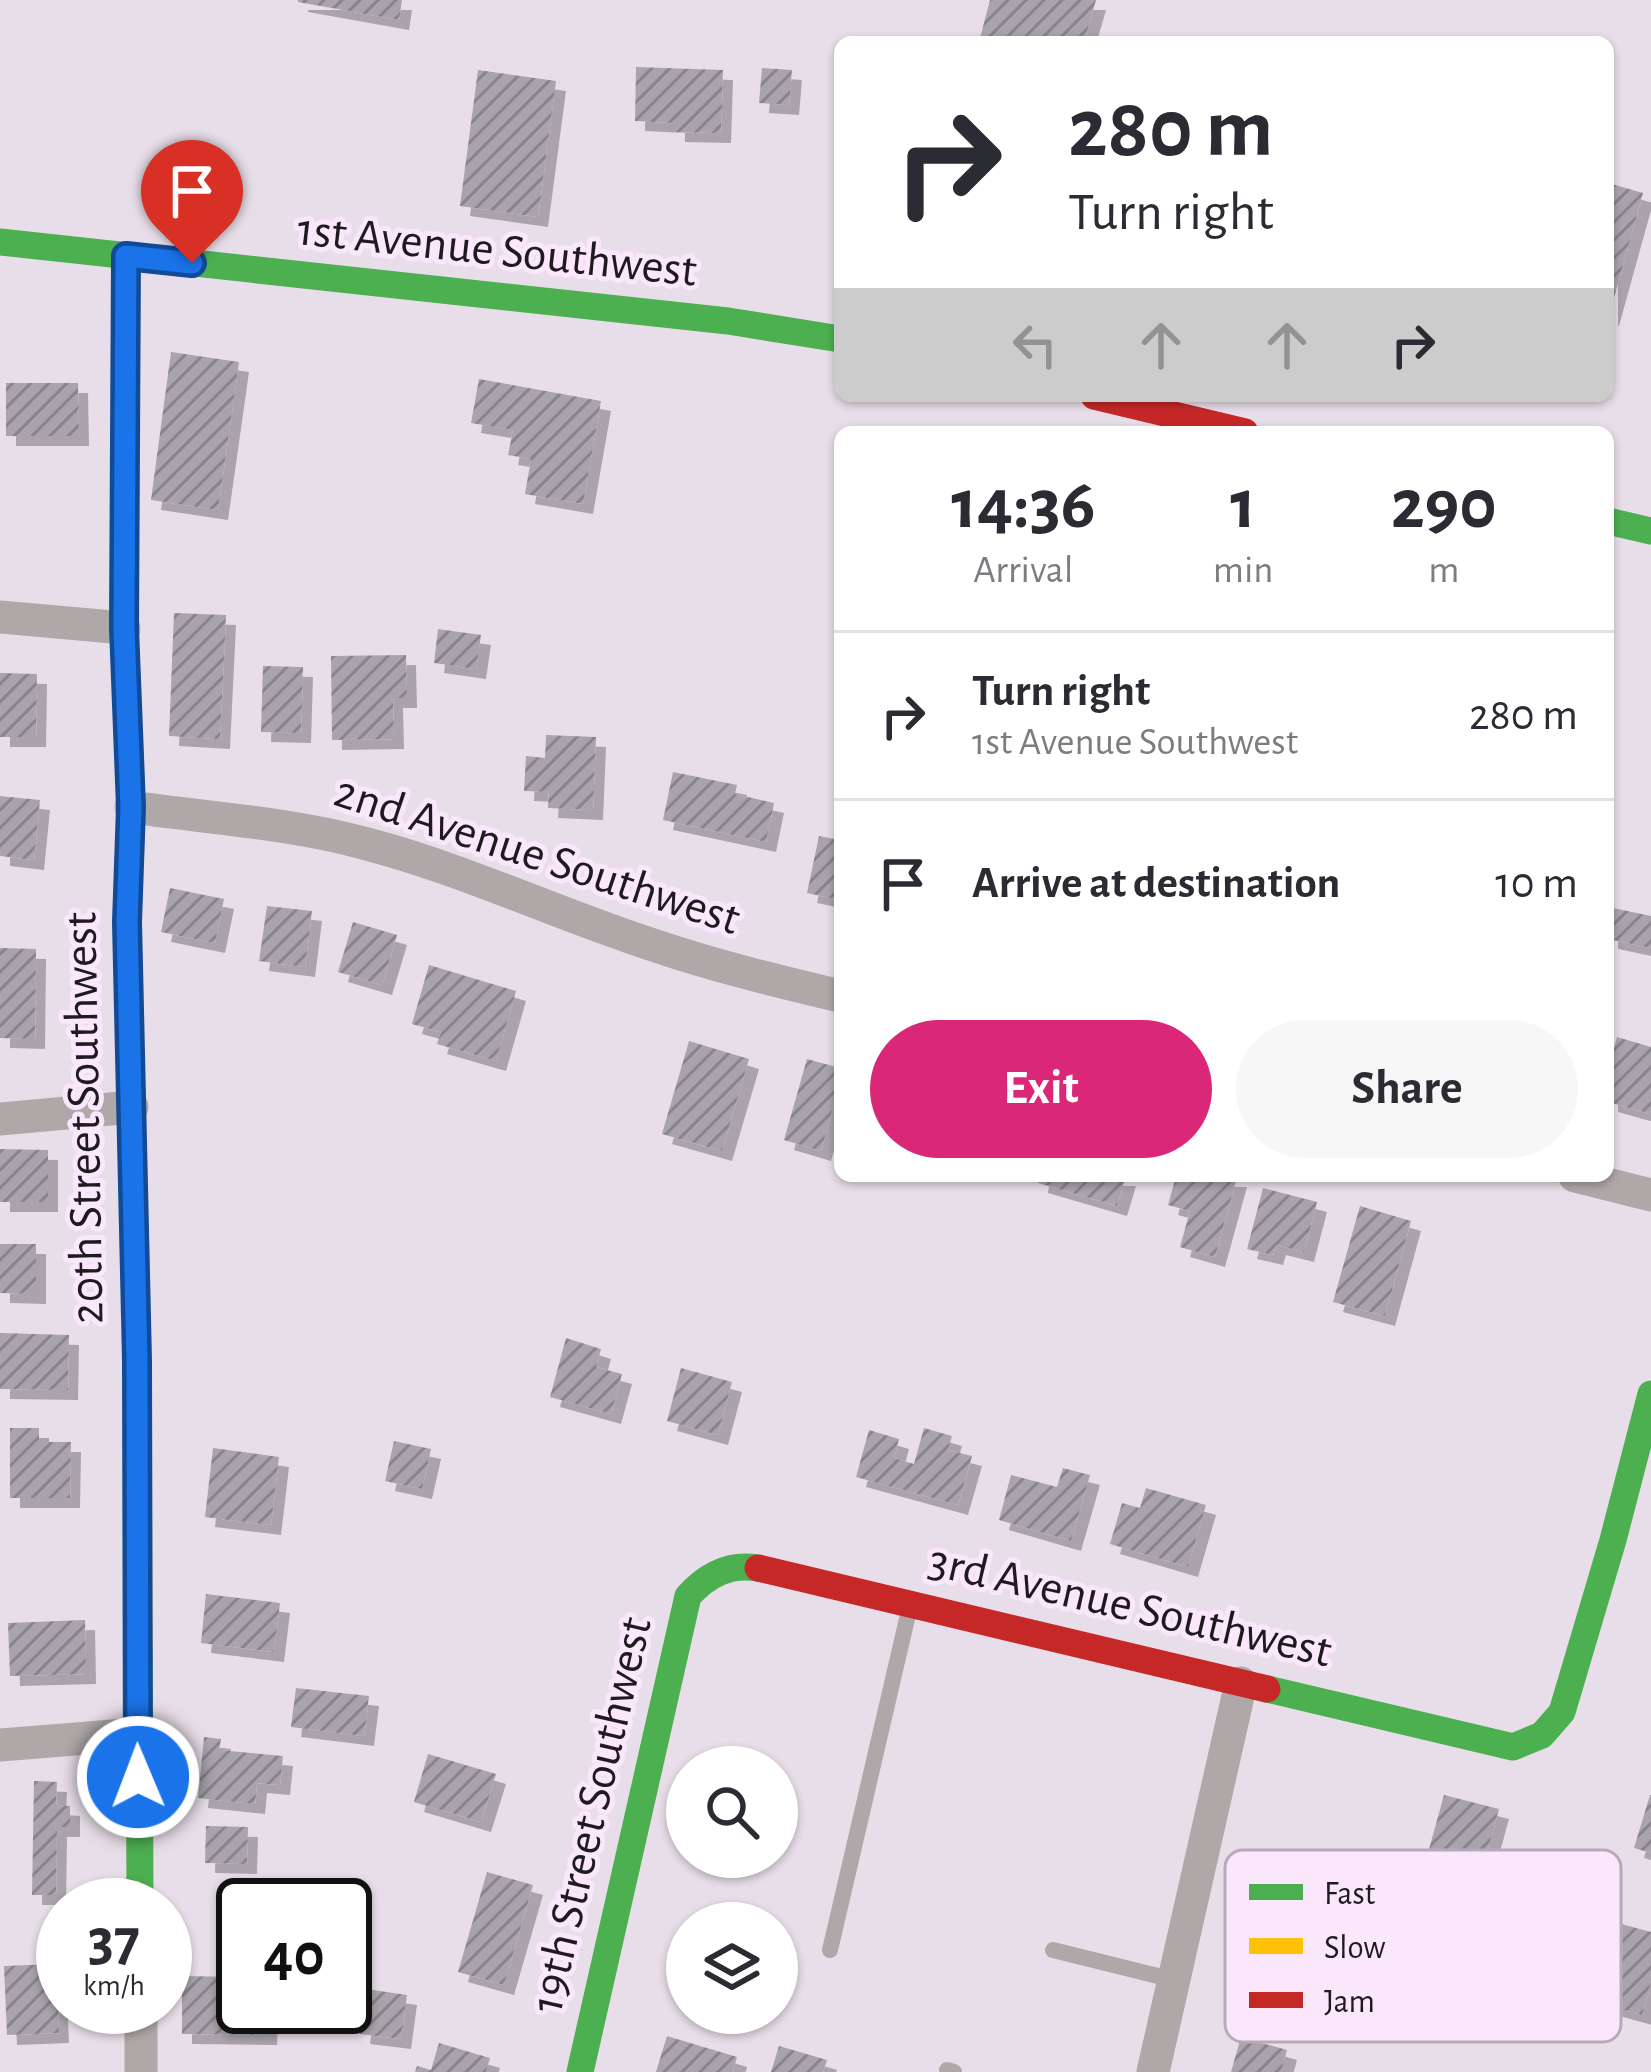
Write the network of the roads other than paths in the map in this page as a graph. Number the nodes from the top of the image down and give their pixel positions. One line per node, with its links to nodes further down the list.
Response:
1 (0, 242): 2 (street, 1st Avenue Southwest)
2 (126, 256): 3 (street, 1st Avenue Southwest); 9 (street, 20th Street Southwest)
3 (834, 338)
4 (1119, 402): 5 (street)
5 (1220, 426)
6 (1614, 522): 7 (street)
7 (1651, 531)
8 (0, 617): 9 (street)
9 (124, 628): 10 (street, 20th Street Southwest)
10 (131, 807): 11 (street, 2nd Avenue Southwest); 12 (street, 20th Street Southwest)
11 (834, 995)
12 (132, 1107): 13 (street); 20 (street, 20th Street Southwest)
13 (0, 1119)
14 (1598, 1182): 15 (street)
15 (1651, 1196)
16 (1651, 1394): 19 (street, 3rd Avenue Southwest)
17 (699, 1582): 18 (street, 3rd Avenue Southwest); 28 (street, 19th Street Southwest)
18 (910, 1604): 19 (street, 3rd Avenue Southwest); 23 (lane)
19 (1241, 1683): 25 (street)
20 (138, 1734): 21 (street); 22 (street, 20th Street Southwest)
21 (0, 1745)
22 (140, 1878)
23 (830, 1950)
24 (1053, 1950): 25 (lane)
25 (1174, 1979): 29 (street)
26 (141, 2034): 27 (street)
27 (141, 2072)
28 (580, 2072)
29 (1154, 2072)

